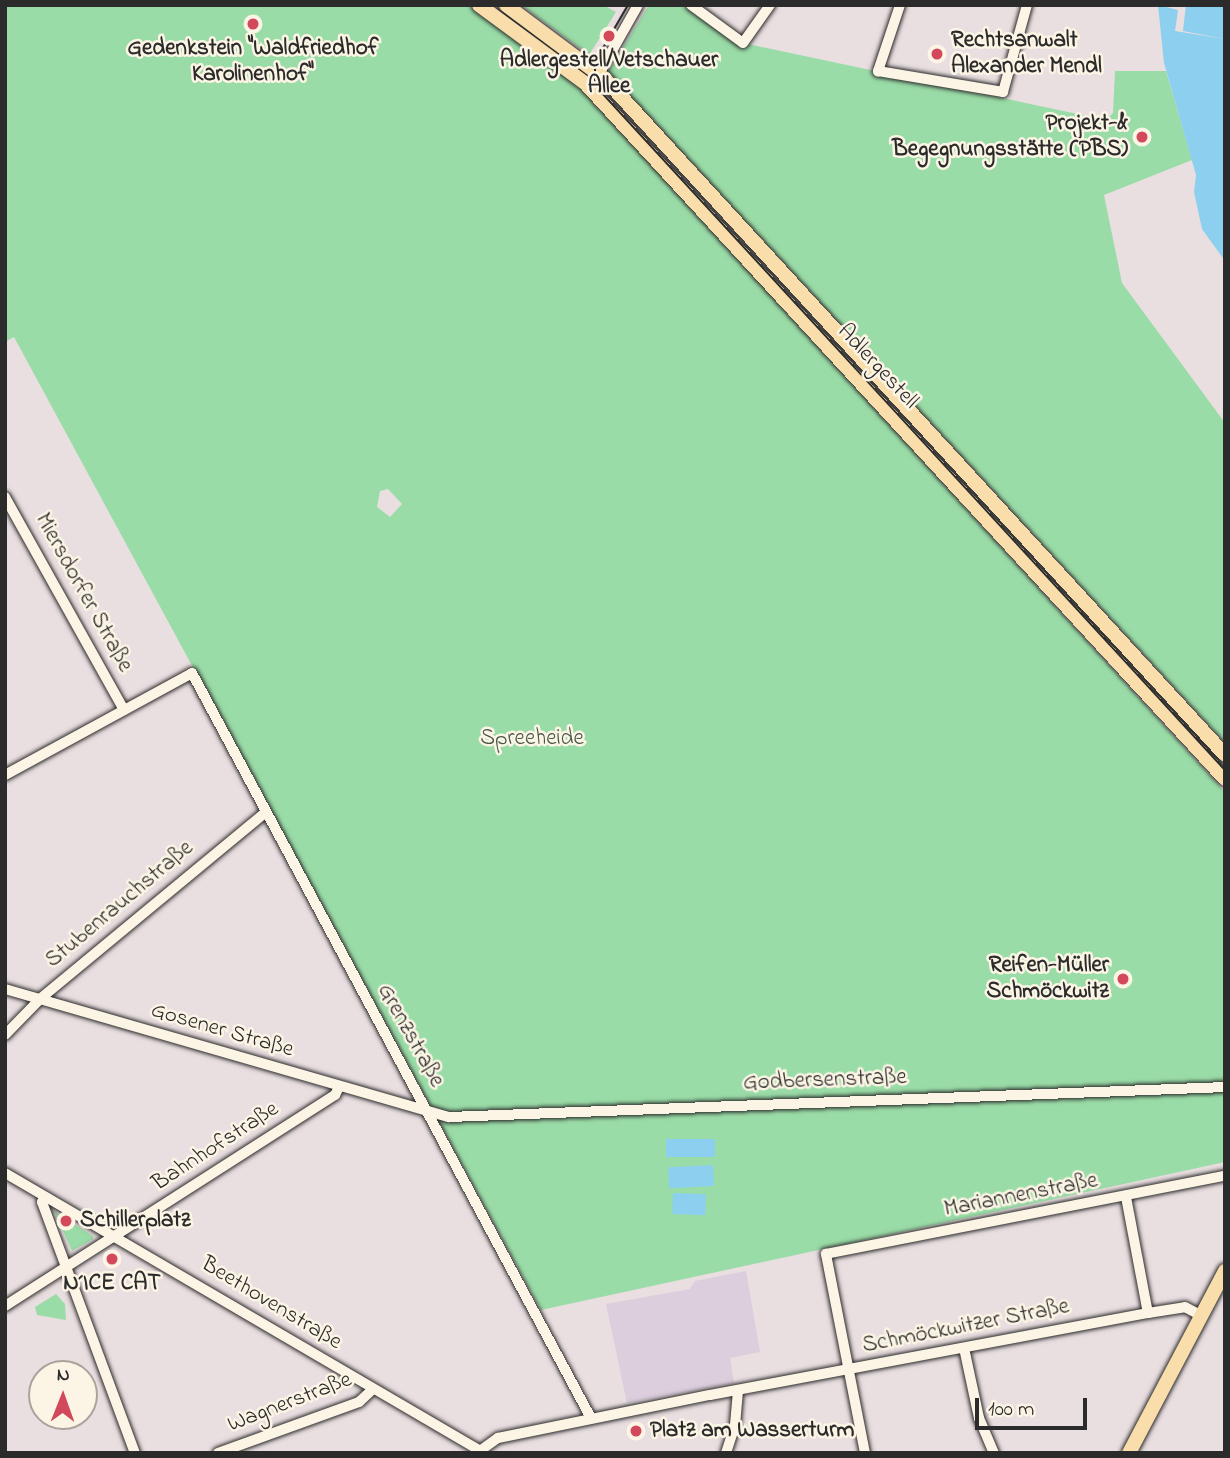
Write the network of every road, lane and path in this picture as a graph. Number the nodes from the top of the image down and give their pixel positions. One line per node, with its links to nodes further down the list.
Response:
1 (479, 5): 9 (main road, Adlergestell)
2 (506, 5): 8 (main road, Adlergestell)
3 (638, 5): 8 (street)
4 (691, 5): 5 (street)
5 (770, 5)
6 (900, 5): 7 (street)
7 (1027, 5)
8 (598, 73): 9 (street); 12 (main road, Adlergestell)
9 (591, 89): 14 (main road, Adlergestell)
10 (5, 497): 11 (street, Miersdorfer Straße)
11 (124, 710): 13 (street); 15 (street, Grenzstraße)
12 (1225, 755)
13 (5, 775)
14 (1225, 779)
15 (265, 813): 17 (street, Stubenrauchstraße); 21 (street, Grenzstraße)
16 (5, 989): 17 (street, Gosener Straße)
17 (40, 999): 18 (street, Stubenrauchstraße); 19 (street, Gosener Straße)
18 (5, 1035)
19 (339, 1087): 21 (street, Gosener Straße); 26 (street, Bahnhofstraße)
20 (1225, 1087): 21 (street, Godbersenstraße)
21 (428, 1113): 36 (street, Grenzstraße)
22 (5, 1173): 24 (street, Beethovenstraße)
23 (1225, 1176): 25 (street, Mariannenstraße)
24 (45, 1197): 26 (street, Beethovenstraße); 27 (street)
25 (1126, 1197): 30 (street); 33 (street, Mariannenstraße)
26 (115, 1237): 27 (street, Bahnhofstraße); 34 (street, Beethovenstraße)
27 (66, 1267): 29 (street, Bahnhofstraße); 38 (street)
28 (1225, 1271): 31 (main road)
29 (5, 1307)
30 (1149, 1313): 31 (street, Schmöckwitzer Straße); 32 (street, Schmöckwitzer Straße)
31 (1200, 1314): 43 (main road)
32 (964, 1348): 33 (street, Schmöckwitzer Straße); 42 (street)
33 (848, 1375): 35 (street, Schmöckwitzer Straße); 41 (street)
34 (373, 1389): 37 (street, Beethovenstraße); 39 (street, Wagnerstraße)
35 (738, 1391): 36 (street, Schmöckwitzer Straße); 40 (street)
36 (591, 1418): 37 (street, Schmöckwitzer Straße)
37 (478, 1451)
38 (135, 1453)
39 (218, 1453)
40 (726, 1453)
41 (865, 1453)
42 (994, 1453)
43 (1129, 1453)

